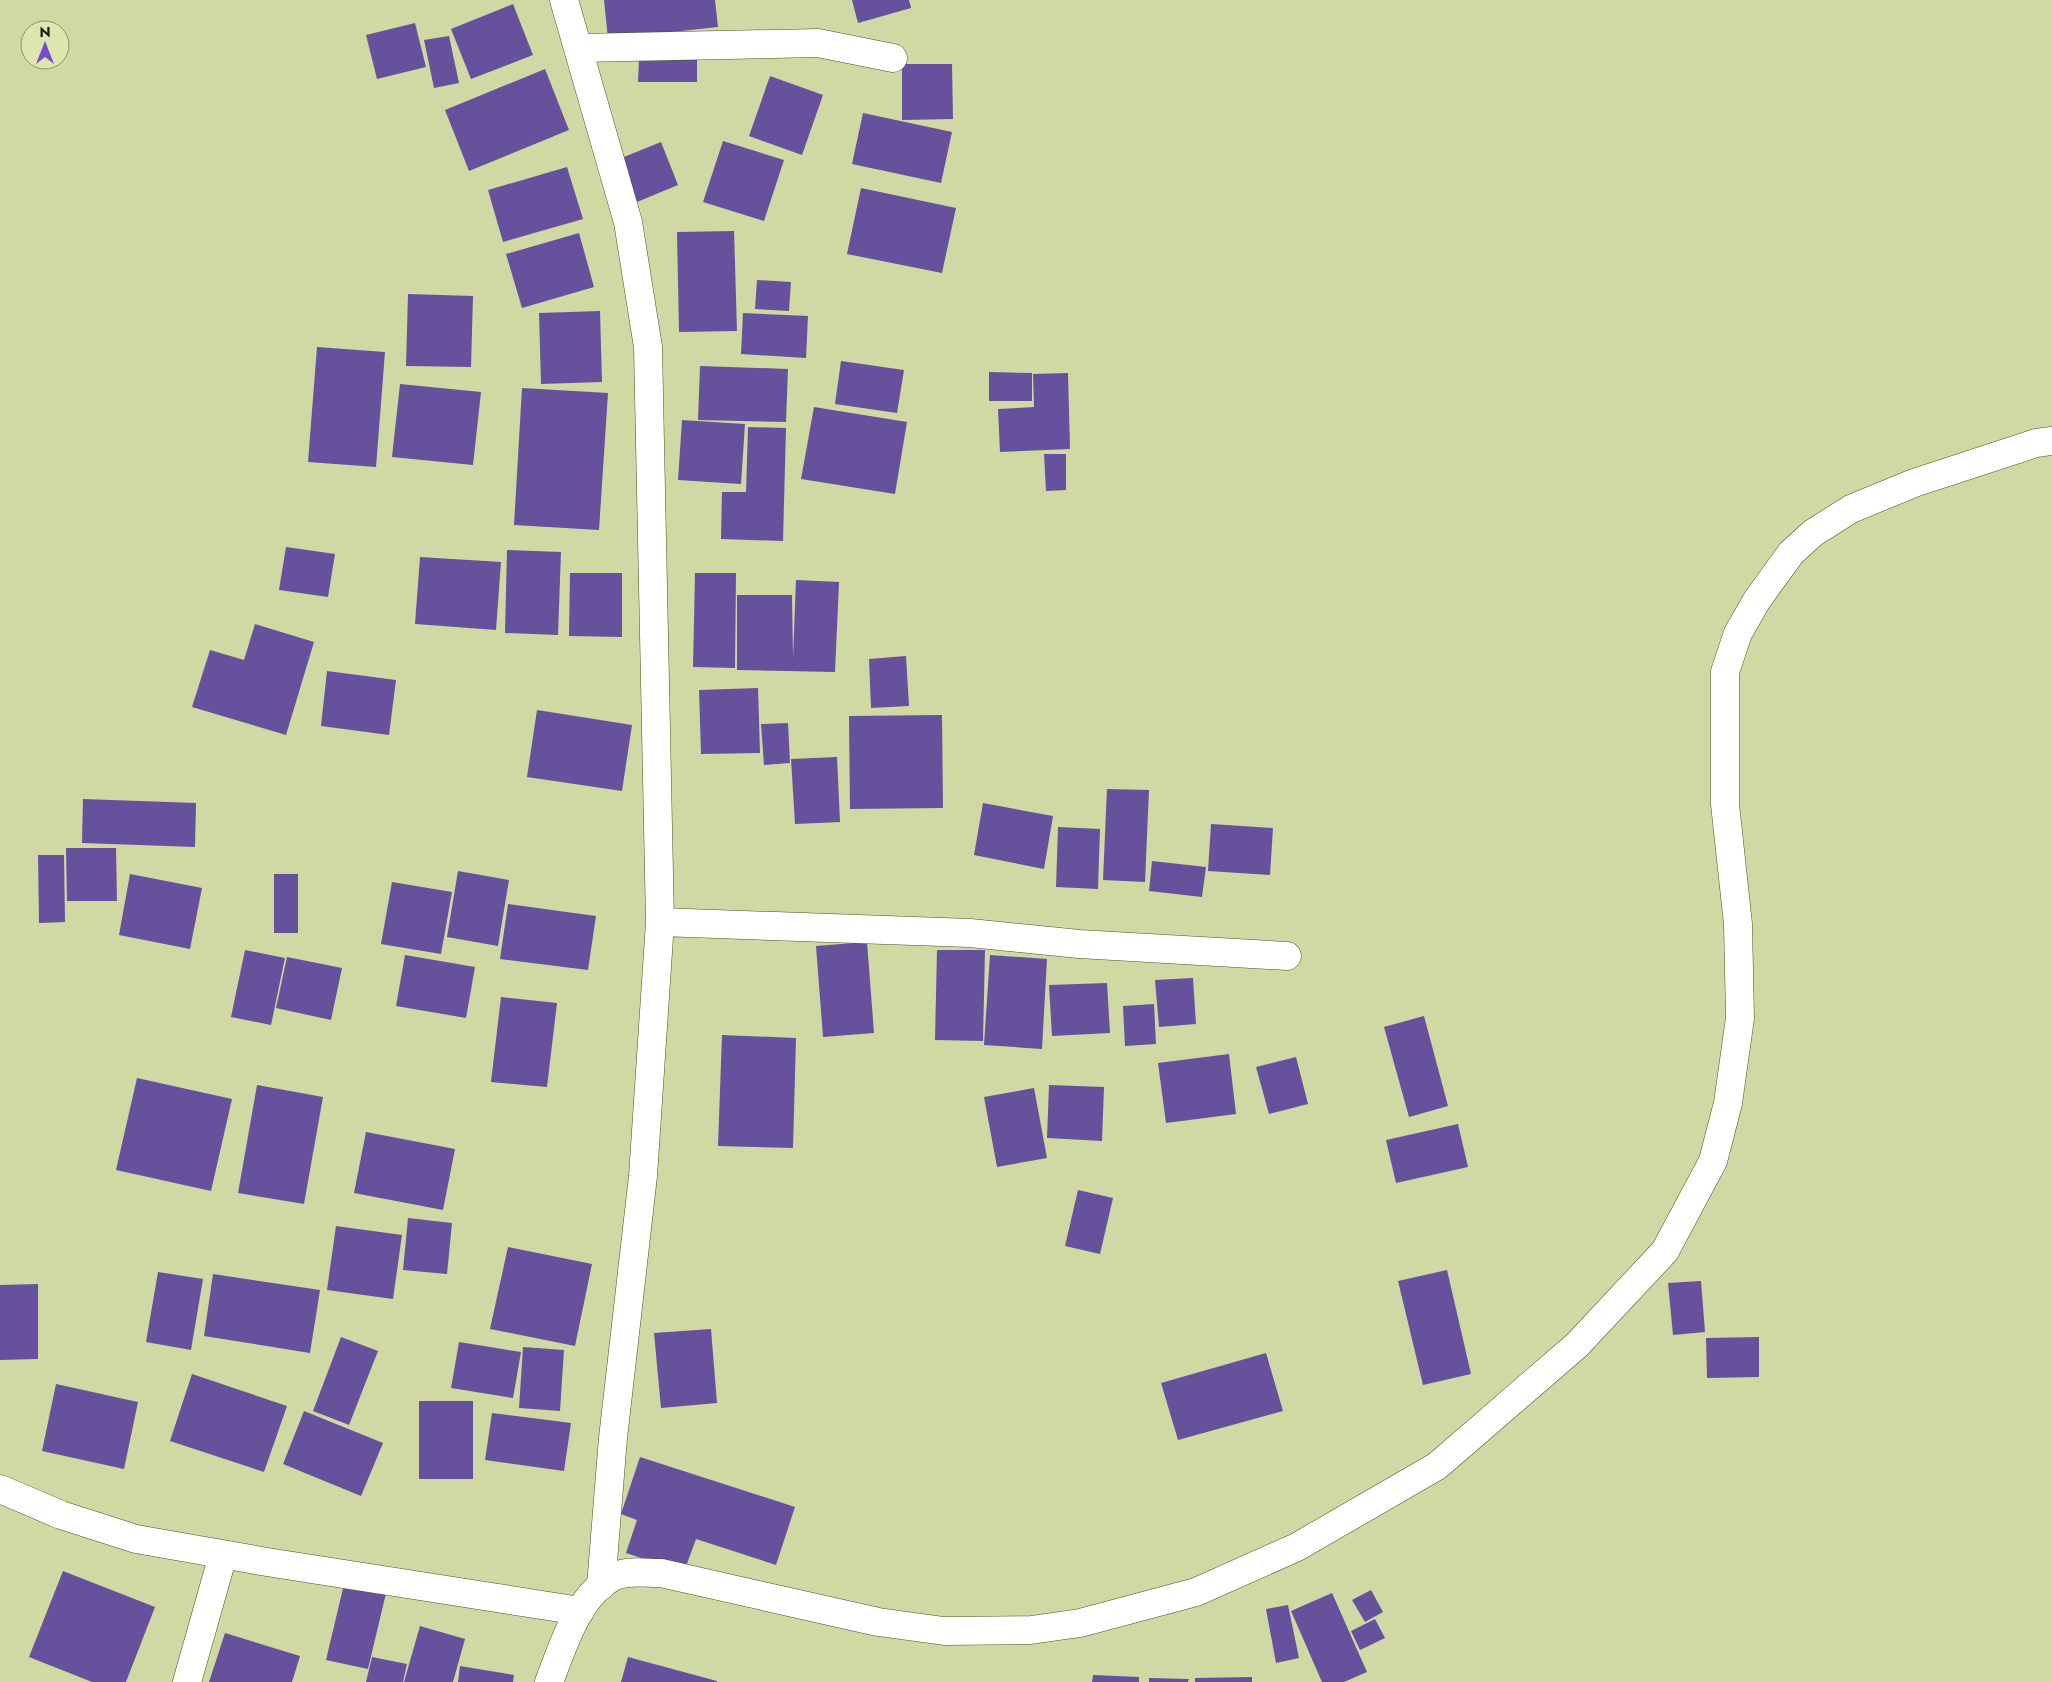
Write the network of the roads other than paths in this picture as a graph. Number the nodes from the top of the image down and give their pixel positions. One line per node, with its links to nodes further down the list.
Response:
1 (564, 0): 2 (street)
2 (578, 48): 3 (street); 5 (street)
3 (893, 58)
4 (2052, 441): 9 (street)
5 (660, 922): 6 (street); 9 (street)
6 (1286, 956)
7 (0, 1489): 8 (street)
8 (223, 1555): 10 (street); 11 (street)
9 (601, 1586): 10 (street)
10 (580, 1611): 12 (street)
11 (187, 1682)
12 (549, 1682)

